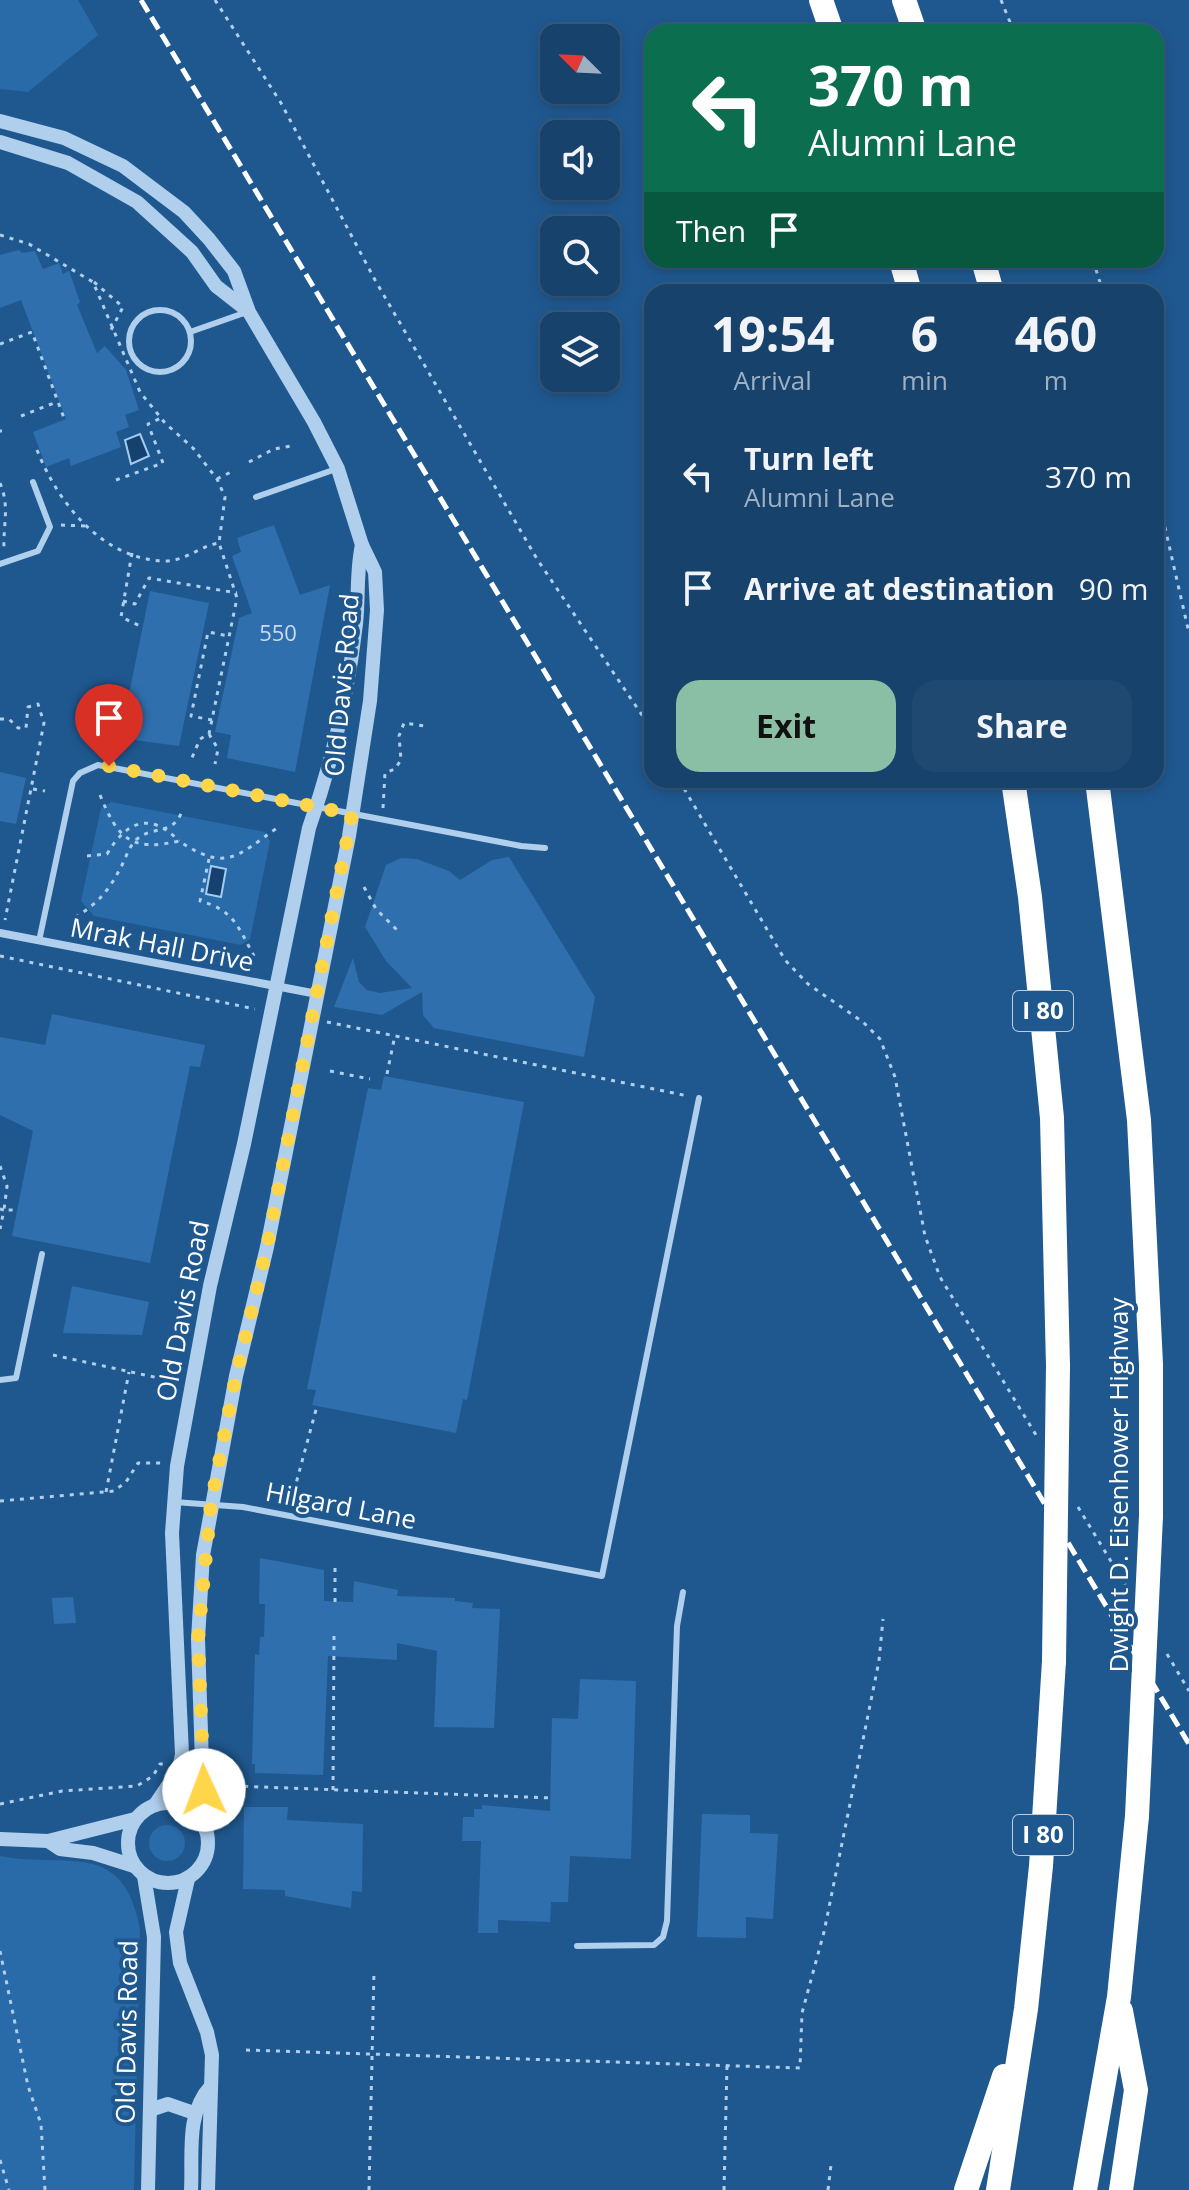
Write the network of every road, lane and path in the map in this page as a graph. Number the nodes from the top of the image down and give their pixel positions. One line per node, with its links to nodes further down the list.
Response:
1 (215, 0): 42 (path)
2 (821, 0): 5 (highway)
3 (904, 0): 6 (highway)
4 (1001, 0): 7 (path)
5 (829, 24)
6 (912, 24)
7 (1011, 24)
8 (0, 121): 12 (street, Old Davis Road)
9 (0, 142): 12 (street, Old Davis Road)
10 (0, 235): 11 (path)
11 (93, 282): 13 (path); 13 (path)
12 (249, 312): 14 (lane); 23 (street, Old Davis Road)
13 (111, 330): 19 (path)
14 (190, 332): 14 (lane)
15 (0, 344): 16 (path)
16 (55, 402): 17 (path); 18 (path)
17 (21, 416)
18 (64, 418)
19 (161, 418): 25 (path); 26 (path)
20 (291, 446): 22 (path)
21 (37, 450): 31 (path)
22 (249, 462)
23 (338, 469): 29 (lane); 34 (street, Old Davis Road)
24 (231, 472): 25 (path)
25 (217, 479): 33 (path)
26 (116, 480)
27 (33, 482): 32 (lane)
28 (0, 483): 36 (path)
29 (256, 497)
30 (1164, 523): 40 (path)
31 (85, 526): 32 (path); 35 (path)
32 (50, 527): 36 (lane)
33 (219, 543): 35 (path); 37 (path)
34 (362, 545): 55 (street, Old Davis Road); 58 (street, Old Davis Road)
35 (132, 553): 38 (path)
36 (3, 563)
37 (237, 593): 38 (path); 41 (path)
38 (123, 601): 39 (path)
39 (140, 626)
40 (1189, 633)
41 (229, 636): 44 (path); 44 (path)
42 (644, 718)
43 (0, 719): 52 (path)
44 (212, 720): 46 (path)
45 (425, 726): 56 (path)
46 (209, 734): 47 (path); 48 (path)
47 (191, 760)
48 (215, 764)
49 (684, 788): 94 (path)
50 (1014, 788): 126 (highway, I 80, bridge)
51 (1098, 788): 125 (highway, Dwight D. Eisenhower Highway, bridge)
52 (32, 789): 53 (path); 69 (path)
53 (45, 791)
54 (100, 795): 61 (path)
55 (316, 807): 58 (lane); 72 (lane); 75 (street, Old Davis Road)
56 (383, 808)
57 (182, 811): 60 (path)
58 (352, 814): 64 (lane); 76 (street, Old Davis Road)
59 (277, 828): 66 (path)
60 (168, 830): 61 (path); 62 (path); 63 (path)
61 (121, 834): 63 (path); 65 (path)
62 (179, 841): 63 (path); 66 (path)
63 (133, 843): 68 (path)
64 (545, 848)
65 (87, 856)
66 (209, 859): 74 (path)
67 (364, 887): 70 (path)
68 (75, 917)
69 (5, 921)
70 (397, 930)
71 (0, 933): 72 (street, Mrak Hall Drive)
72 (39, 941): 75 (street, Mrak Hall Drive)
73 (0, 956): 77 (path)
74 (254, 956)
75 (276, 987): 76 (street, Mrak Hall Drive); 95 (street, Old Davis Road)
76 (317, 994): 100 (street, Old Davis Road)
77 (257, 1010)
78 (327, 1022): 79 (path)
79 (395, 1035): 81 (path); 83 (path)
80 (330, 1071): 82 (path)
81 (387, 1074)
82 (370, 1079)
83 (699, 1098): 100 (lane, Hilgard Lane)
84 (0, 1166): 85 (path)
85 (2, 1210): 86 (path); 87 (path)
86 (14, 1210)
87 (0, 1229)
88 (42, 1254): 91 (lane)
89 (53, 1355): 90 (path)
90 (129, 1372): 92 (path); 97 (path)
91 (0, 1380)
92 (168, 1380)
93 (317, 1406): 96 (path)
94 (1037, 1437)
95 (177, 1466): 97 (path); 99 (street, Old Davis Road)
96 (294, 1491)
97 (106, 1492): 98 (path)
98 (0, 1501)
99 (174, 1502): 100 (lane, Hilgard Lane); 115 (street, Old Davis Road)
100 (211, 1503): 117 (street, Old Davis Road)
101 (1076, 1503): 104 (path)
102 (335, 1562): 105 (path)
103 (683, 1592): 122 (lane)
104 (1132, 1596)
105 (335, 1602)
106 (883, 1619): 129 (path)
107 (334, 1636): 112 (path)
108 (1165, 1651): 109 (path)
109 (1189, 1691)
110 (168, 1765): 114 (path)
111 (214, 1772): 112 (path)
112 (333, 1790): 113 (path)
113 (552, 1798)
114 (0, 1804)
115 (155, 1805): 116 (street); 117 (street)
116 (135, 1819): 119 (street); 120 (street)
117 (204, 1825): 121 (street)
118 (0, 1839): 119 (street)
119 (48, 1841): 120 (street)
120 (139, 1871): 121 (street); 131 (street, Old Davis Road)
121 (188, 1879): 130 (street, Old Davis Road)
122 (577, 1946)
123 (0, 1951): 136 (path)
124 (374, 1971): 128 (path)
125 (1119, 1997): 145 (highway, Dwight D. Eisenhower Highway); 146 (highway)
126 (1026, 2009): 143 (highway); 144 (highway, I 80)
127 (246, 2050): 128 (path)
128 (373, 2055): 129 (path); 140 (path)
129 (727, 2065): 141 (path)
130 (211, 2086): 132 (street); 139 (street, Old Davis Road)
131 (150, 2110): 132 (street); 137 (street, Old Davis Road)
132 (194, 2113): 138 (street)
133 (0, 2161): 135 (path)
134 (831, 2165): 142 (path)
135 (9, 2190)
136 (45, 2190)
137 (148, 2190)
138 (191, 2190)
139 (208, 2190)
140 (369, 2190)
141 (724, 2190)
142 (828, 2190)
143 (966, 2190)
144 (998, 2190)
145 (1085, 2190)
146 (1121, 2190)

